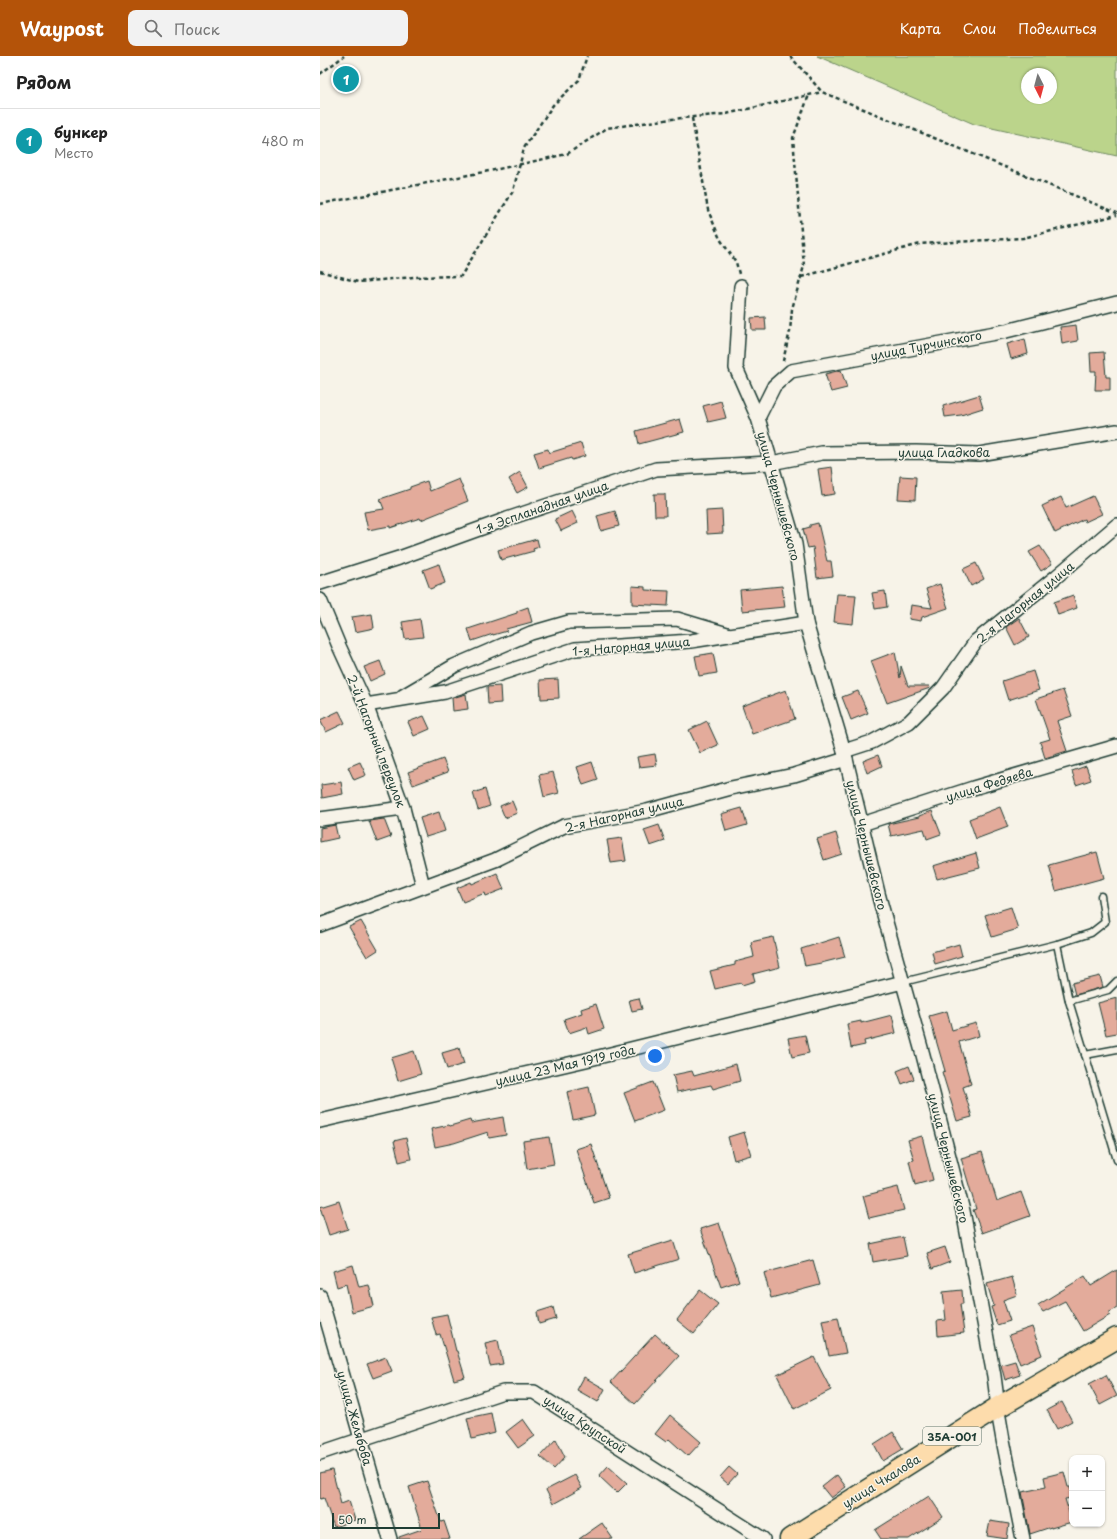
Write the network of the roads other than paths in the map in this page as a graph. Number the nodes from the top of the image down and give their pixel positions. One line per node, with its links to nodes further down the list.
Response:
1 (742, 286): 3 (street, улица Чернышевского)
2 (1117, 303): 3 (street, улица Турчинского)
3 (758, 418): 5 (street, улица Чернышевского)
4 (1117, 432): 5 (street, улица Гладкова)
5 (771, 463): 7 (street, 1-я Эспланадная улица); 9 (street, улица Чернышевского)
6 (1117, 525): 14 (street, 2-я Нагорная улица)
7 (320, 582)
8 (320, 600): 12 (street, 2-й Нагорный переулок)
9 (806, 622): 10 (street, 1-я Нагорная улица); 14 (street, улица Чернышевского)
10 (731, 635): 11 (street, 1-я Нагорная улица); 11 (street)
11 (396, 700): 12 (street, 1-я Нагорная улица)
12 (366, 705): 15 (street, 2-й Нагорный переулок)
13 (1117, 746): 17 (street, улица Федяева)
14 (845, 755): 17 (street, улица Чернышевского); 18 (street, 2-я Нагорная улица)
15 (403, 808): 16 (street); 18 (street, 2-й Нагорный переулок)
16 (320, 819)
17 (862, 824): 23 (street, улица Чернышевского)
18 (423, 886): 20 (street, 2-я Нагорная улица)
19 (1101, 896): 21 (lane)
20 (320, 925)
21 (1057, 944): 23 (lane); 24 (lane)
22 (1117, 981): 24 (lane)
23 (903, 982): 27 (street, улица 23 Мая 1919 года); 33 (street, улица Чернышевского)
24 (1069, 1001): 26 (lane)
25 (1117, 1049): 26 (lane)
26 (1085, 1055): 28 (lane)
27 (320, 1121)
28 (1115, 1146): 29 (lane)
29 (1117, 1160)
30 (320, 1296): 34 (street, улица Желябова)
31 (1117, 1338): 33 (main road, улица Чкалова / 35А-001)
32 (1117, 1347): 33 (main road, улица Чкалова / 35А-001)
33 (999, 1412): 38 (main road, улица Чкалова / 35А-001); 39 (main road, улица Чкалова / 35А-001); 40 (street, улица Чернышевского)
34 (361, 1439): 35 (street, улица Крупской); 36 (street, улица Желябова); 37 (street, улица Крупской)
35 (320, 1453)
36 (390, 1539)
37 (763, 1539)
38 (790, 1539)
39 (806, 1539)
40 (1023, 1539)

